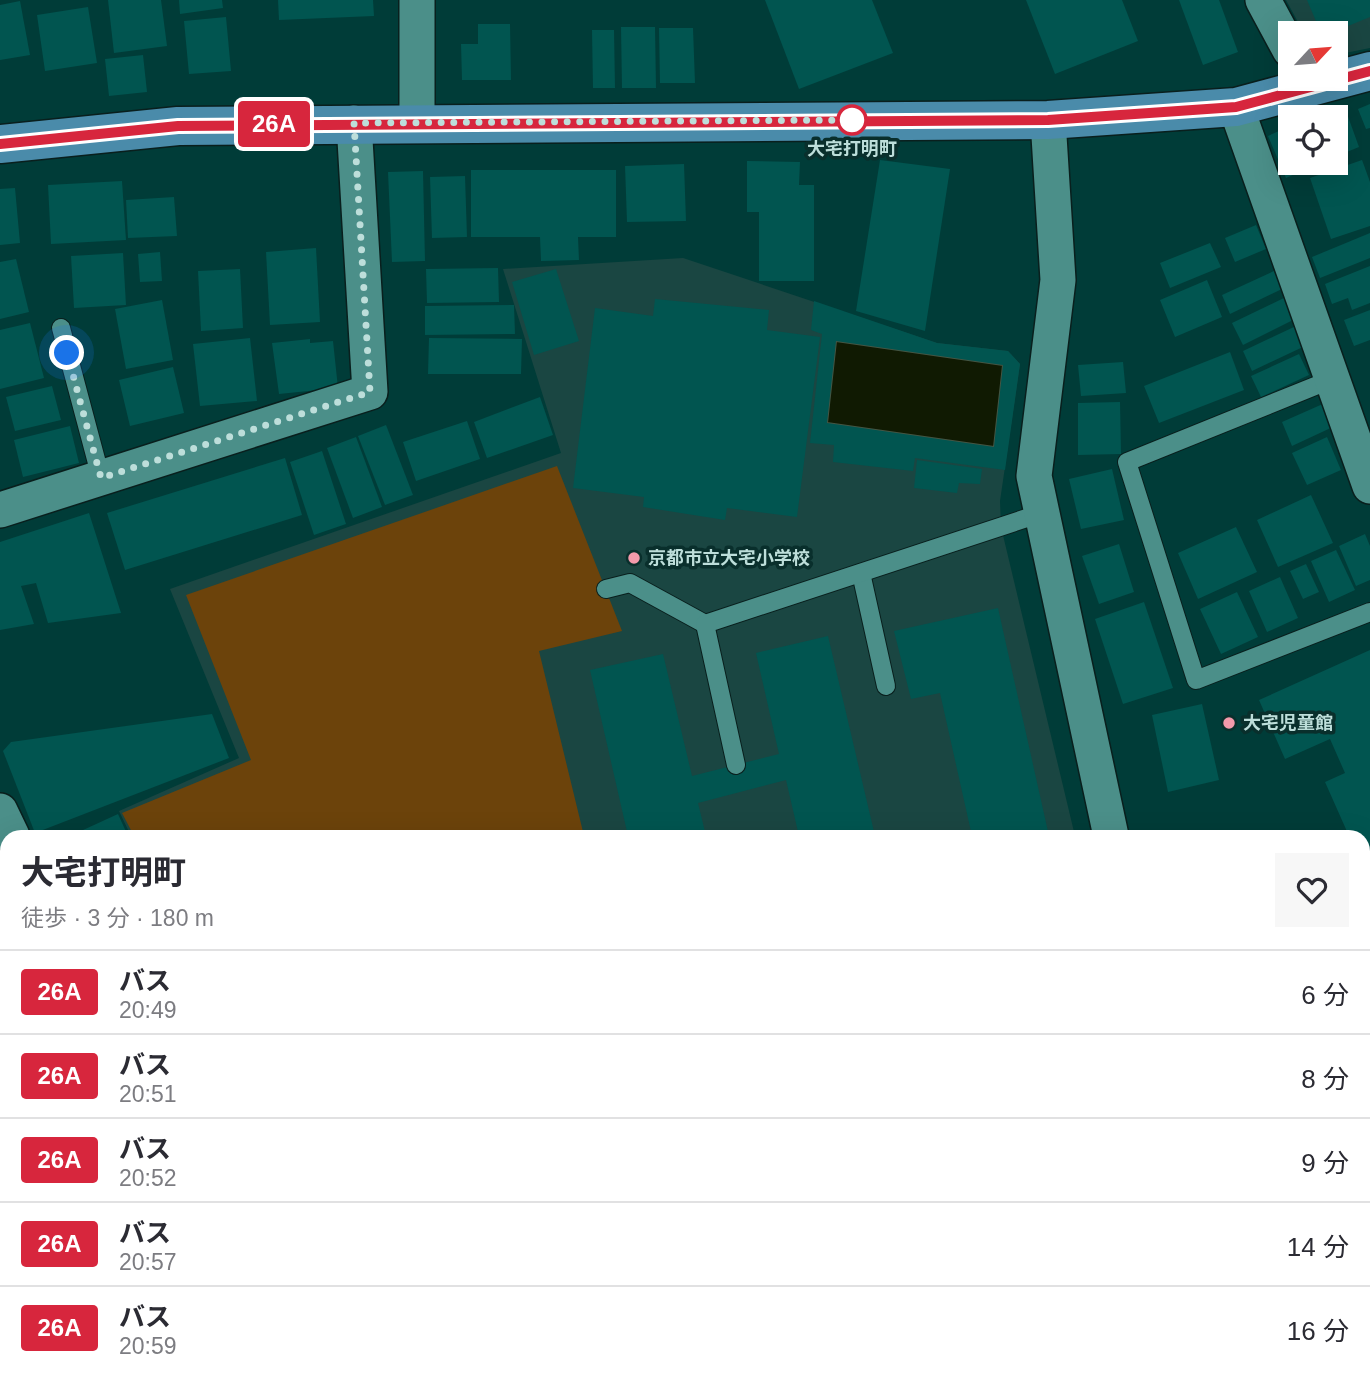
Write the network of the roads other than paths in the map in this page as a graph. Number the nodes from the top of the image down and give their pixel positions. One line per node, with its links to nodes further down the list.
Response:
1 (417, 0): 9 (street)
2 (1263, 0): 3 (street)
3 (1278, 28)
4 (1370, 71): 5 (main road)
5 (1348, 75)
6 (1283, 91): 7 (main road)
7 (1236, 107): 8 (main road); 13 (street)
8 (1048, 120): 9 (main road); 17 (street)
9 (417, 122): 10 (main road)
10 (354, 123): 11 (main road); 14 (street)
11 (0, 144)
12 (61, 328): 14 (lane)
13 (1330, 380): 15 (street); 20 (lane)
14 (101, 478): 16 (street)
15 (1370, 486)
16 (0, 510)
17 (1042, 513): 18 (lane); 26 (street)
18 (861, 573): 21 (lane); 22 (lane)
19 (606, 589): 21 (lane)
20 (1370, 612)
21 (705, 624): 23 (lane)
22 (886, 686)
23 (736, 765)
24 (0, 811): 25 (street)
25 (9, 830)
26 (1110, 830)

